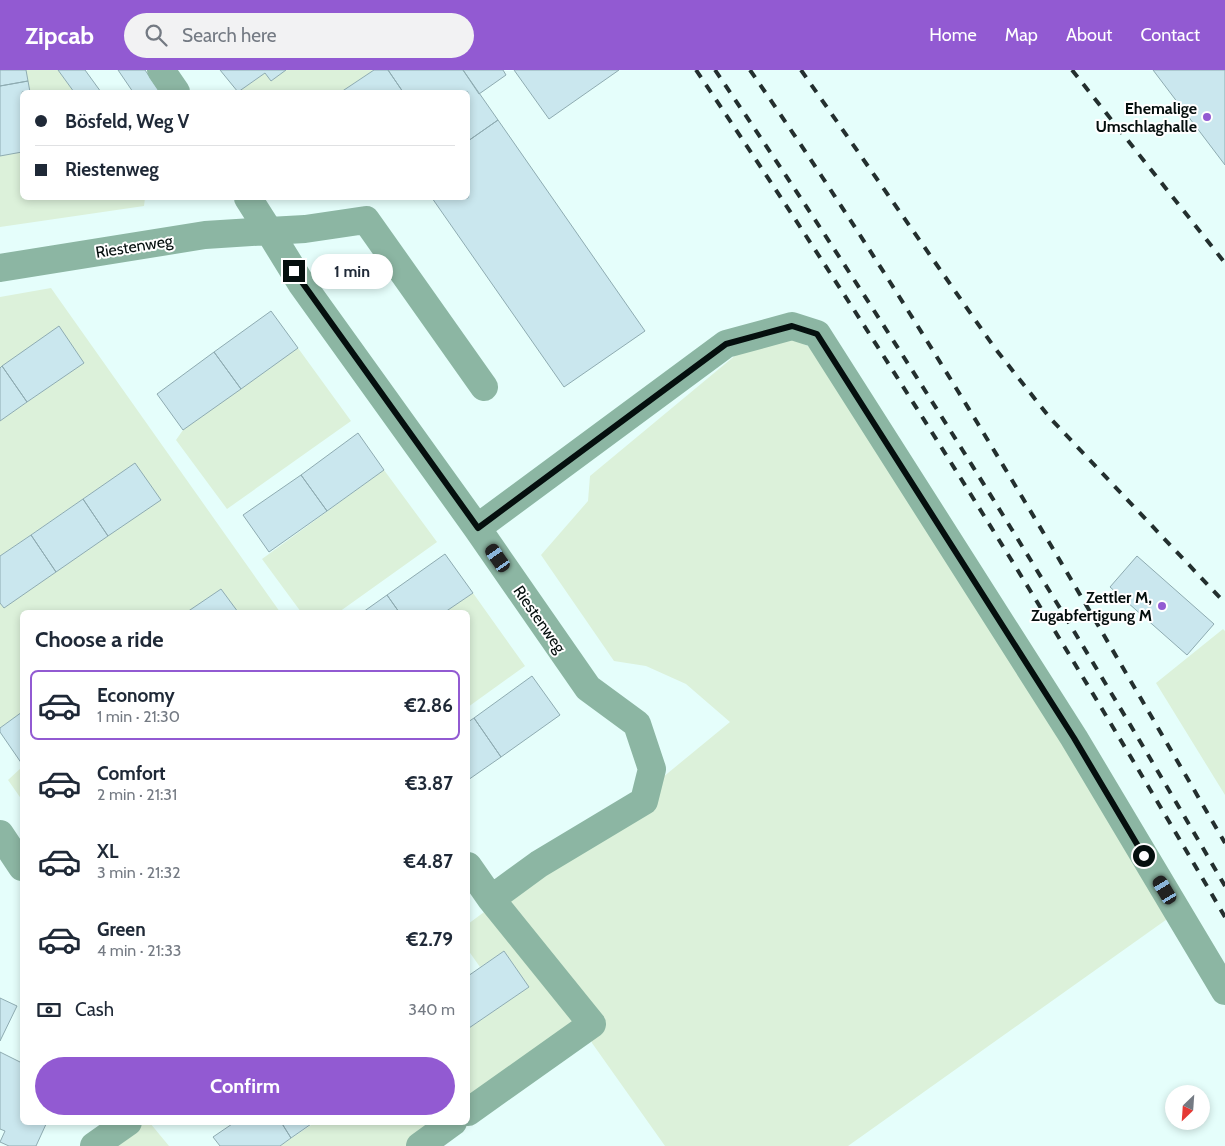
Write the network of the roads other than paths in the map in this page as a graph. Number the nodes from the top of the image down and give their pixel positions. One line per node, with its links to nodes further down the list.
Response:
1 (161, 70): 2 (street)
2 (175, 90)
3 (249, 200): 4 (street, Riestenweg)
4 (269, 231): 5 (street, Riestenweg); 6 (street); 7 (street, Riestenweg)
5 (0, 268)
6 (484, 387)
7 (478, 528): 11 (street, Riestenweg); 12 (street)
8 (0, 834): 9 (street)
9 (20, 864)
10 (470, 869): 11 (street)
11 (491, 899): 13 (street)
12 (1225, 991)
13 (470, 1111)
14 (124, 1125): 16 (street)
15 (449, 1125): 17 (street)
16 (94, 1146)
17 (420, 1146)

